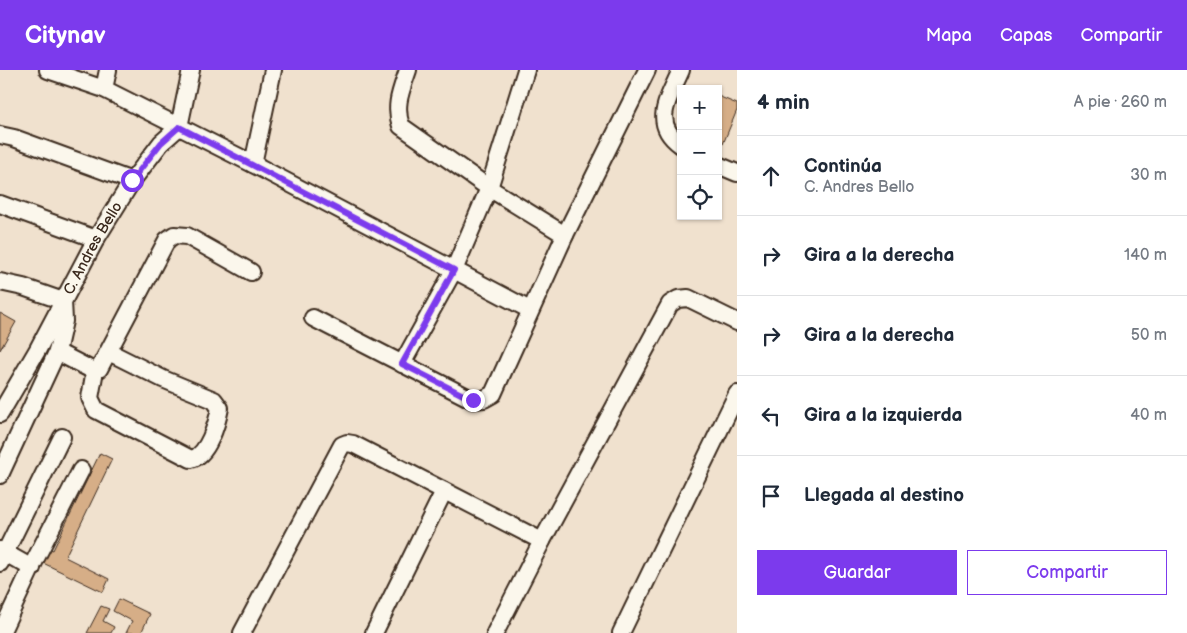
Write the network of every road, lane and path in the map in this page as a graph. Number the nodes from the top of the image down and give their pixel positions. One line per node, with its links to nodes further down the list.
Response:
1 (48, 70): 9 (street)
2 (108, 70): 9 (street)
3 (191, 70): 10 (street)
4 (273, 70): 13 (street)
5 (408, 70): 17 (street)
6 (526, 70): 17 (street)
7 (647, 70): 19 (street)
8 (681, 70): 12 (street)
9 (104, 89): 10 (street)
10 (179, 127): 13 (street); 16 (street, C. Andres Bello)
11 (0, 135): 16 (street)
12 (677, 142)
13 (253, 164): 21 (street)
14 (722, 166): 15 (street)
15 (737, 173)
16 (132, 180): 20 (street, C. Andres Bello)
17 (489, 188): 19 (street); 21 (street)
18 (0, 204): 20 (street)
19 (565, 235): 25 (street)
20 (96, 239): 24 (street, C. Andres Bello)
21 (454, 270): 25 (street); 30 (street)
22 (251, 272): 29 (street)
23 (0, 282): 24 (street)
24 (63, 301): 28 (street, C. Andres Bello); 33 (street, C. Andres Bello)
25 (530, 310): 30 (street)
26 (313, 318): 30 (street)
27 (737, 322): 38 (street)
28 (57, 352): 31 (street); 36 (street, C. Andres Bello)
29 (109, 352): 31 (street); 31 (street)
30 (402, 364)
31 (95, 370)
32 (737, 394): 45 (street)
33 (0, 414)
34 (62, 438): 39 (street)
35 (81, 470): 40 (street)
36 (0, 475)
37 (444, 491): 38 (street); 42 (street); 43 (street)
38 (542, 541): 44 (street)
39 (2, 555): 40 (street)
40 (32, 568): 41 (street)
41 (1, 633)
42 (242, 633)
43 (374, 633)
44 (495, 633)
45 (621, 633)

